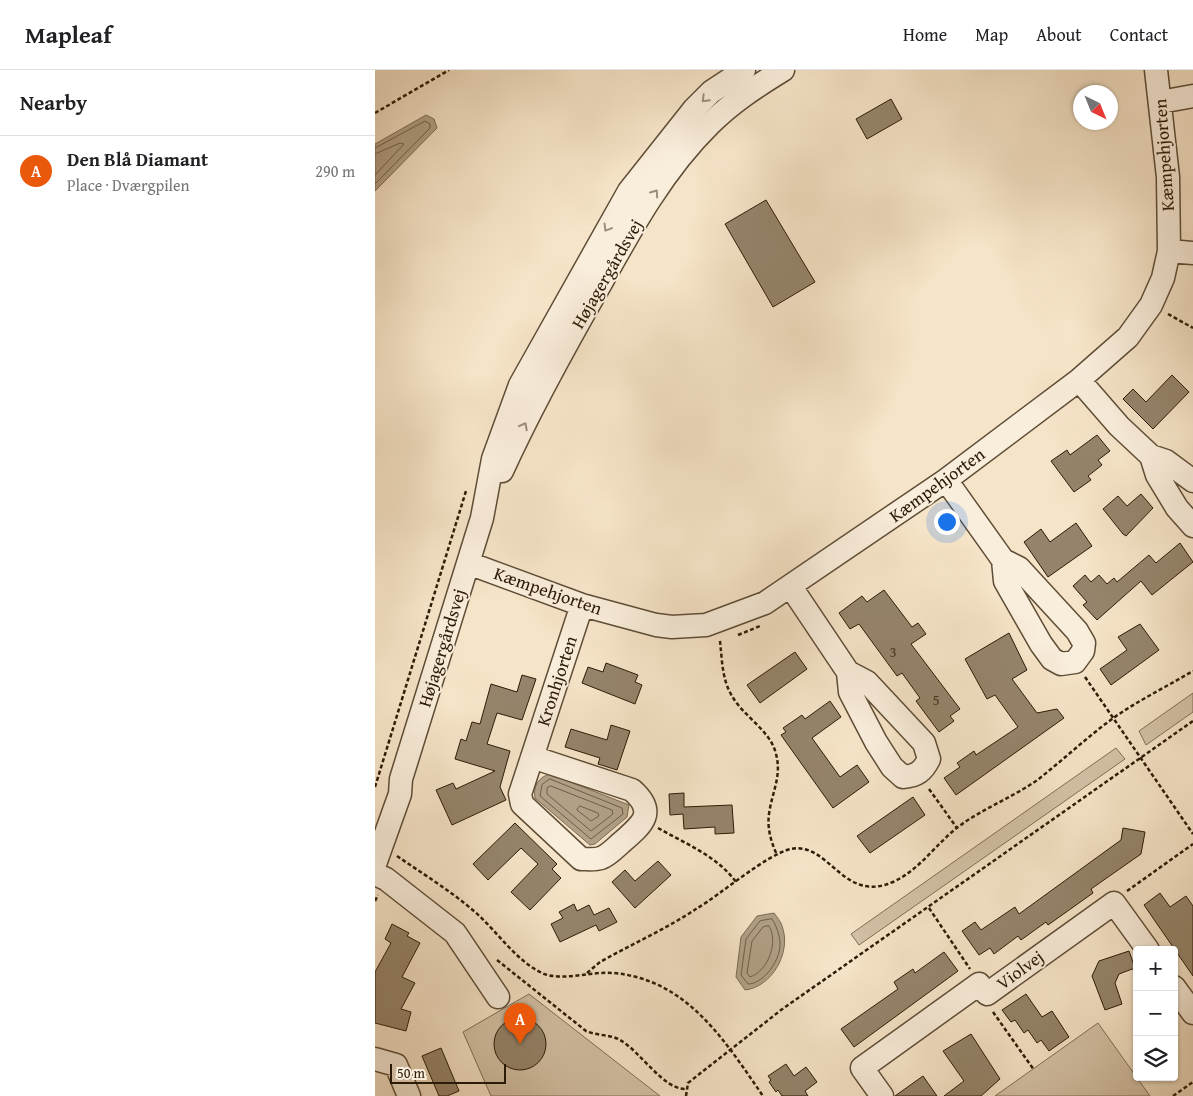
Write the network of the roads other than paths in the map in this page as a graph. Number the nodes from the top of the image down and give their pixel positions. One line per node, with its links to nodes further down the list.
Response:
1 (744, 70): 12 (street, Højagergårdsvej, one-way to 12)
2 (783, 70): 12 (street, Højagergårdsvej, one-way to 2)
3 (1155, 70): 5 (street, Kæmpehjorten)
4 (1193, 96): 5 (street)
5 (1161, 102): 6 (street, Kæmpehjorten)
6 (1169, 251): 7 (street); 8 (street, Kæmpehjorten)
7 (1193, 253)
8 (1079, 380): 9 (street); 10 (street, Kæmpehjorten)
9 (1151, 456): 11 (street); 13 (street)
10 (946, 480): 14 (street); 16 (street, Kæmpehjorten)
11 (1193, 481)
12 (482, 518): 15 (street, Højagergårdsvej)
13 (1193, 526)
14 (1003, 560): 14 (street)
15 (466, 571): 17 (street, Kæmpehjorten); 20 (street, Højagergårdsvej)
16 (791, 587): 17 (street, Kæmpehjorten); 18 (street)
17 (582, 605): 19 (street, Kronhjorten)
18 (848, 672): 18 (street)
19 (532, 757): 19 (street, Kronhjorten)
20 (401, 779): 21 (street, Højagergårdsvej); 22 (street, Højagergårdsvej)
21 (375, 832)
22 (379, 872): 25 (street)
23 (1145, 946): 29 (street, Violvej)
24 (1177, 991): 26 (street)
25 (498, 997)
26 (1193, 1013)
27 (375, 1059): 28 (street)
28 (409, 1096)
29 (882, 1096)

